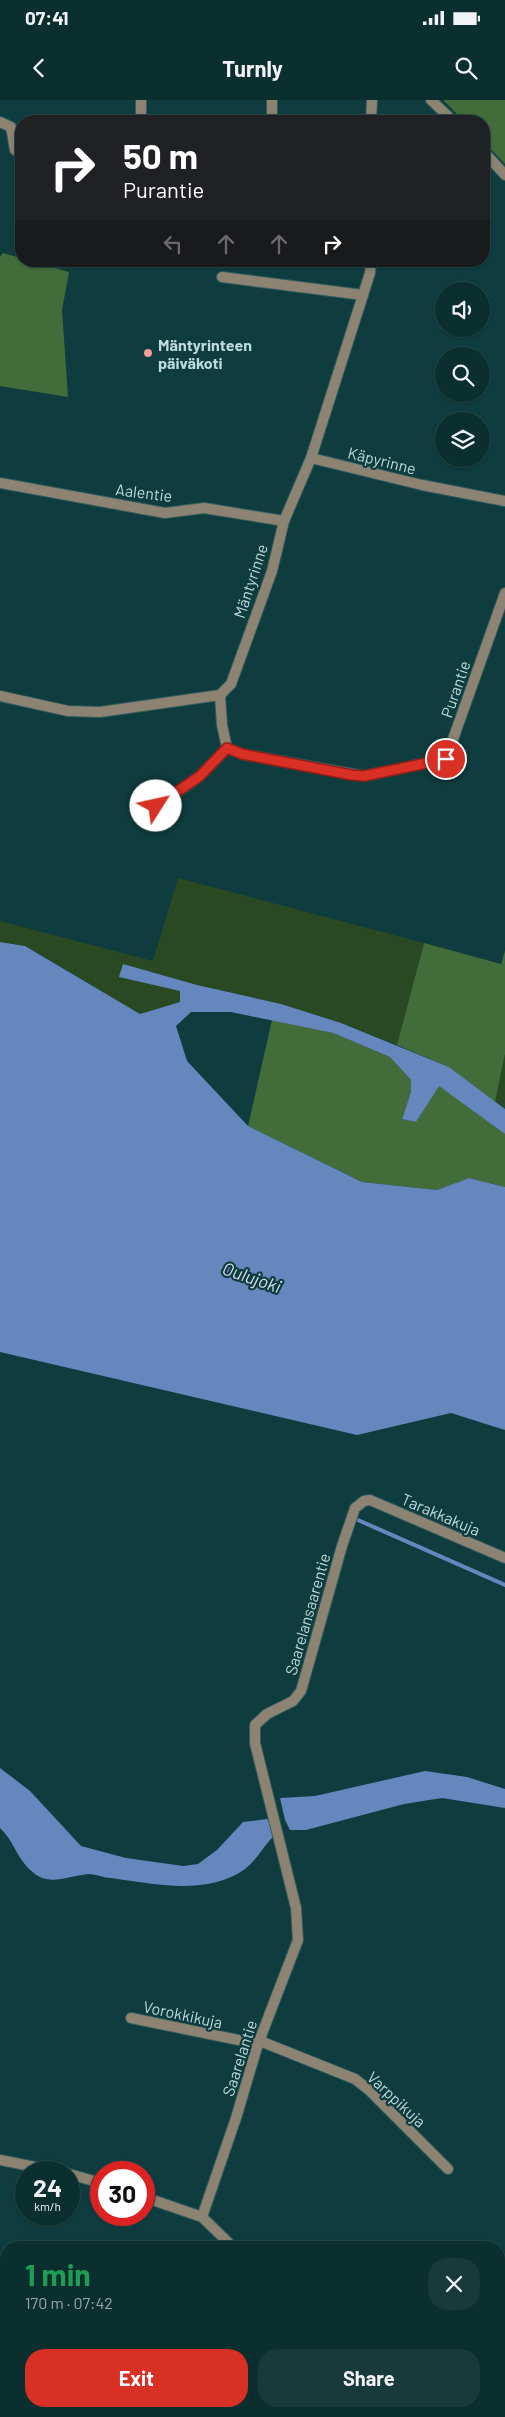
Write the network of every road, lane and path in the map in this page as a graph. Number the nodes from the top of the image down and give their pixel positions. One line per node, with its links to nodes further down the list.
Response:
1 (141, 100): 5 (street)
2 (272, 100): 6 (street)
3 (372, 100): 7 (street)
4 (431, 100): 8 (street)
5 (141, 115)
6 (272, 115)
7 (371, 115)
8 (447, 115)
9 (0, 122): 10 (street)
10 (15, 150)
11 (490, 158): 12 (street)
12 (505, 174)
13 (370, 267): 15 (street, Mäntyrinne)
14 (222, 277): 15 (street)
15 (363, 295): 16 (street, Mäntyrinne)
16 (311, 458): 18 (street, Käpyrinne); 19 (street, Mäntyrinne)
17 (0, 483): 19 (street, Aalentie)
18 (505, 500)
19 (284, 521): 21 (street, Mäntyrinne)
20 (505, 593): 23 (street, Purantie)
21 (220, 695): 22 (street); 23 (street)
22 (0, 696)
23 (227, 748): 24 (street)
24 (156, 806)
25 (364, 1501): 26 (street, Tarakkakuja); 27 (street, Saarelansaarentie)
26 (505, 1558)
27 (296, 1908): 29 (street, Saarelantie)
28 (131, 2018): 29 (street, Vorokkikuja)
29 (259, 2043): 32 (street, Varppikuja); 34 (street, Saarelantie)
30 (0, 2160): 31 (street)
31 (15, 2163)
32 (448, 2169)
33 (155, 2201): 34 (street)
34 (202, 2217): 35 (street)
35 (227, 2241)

